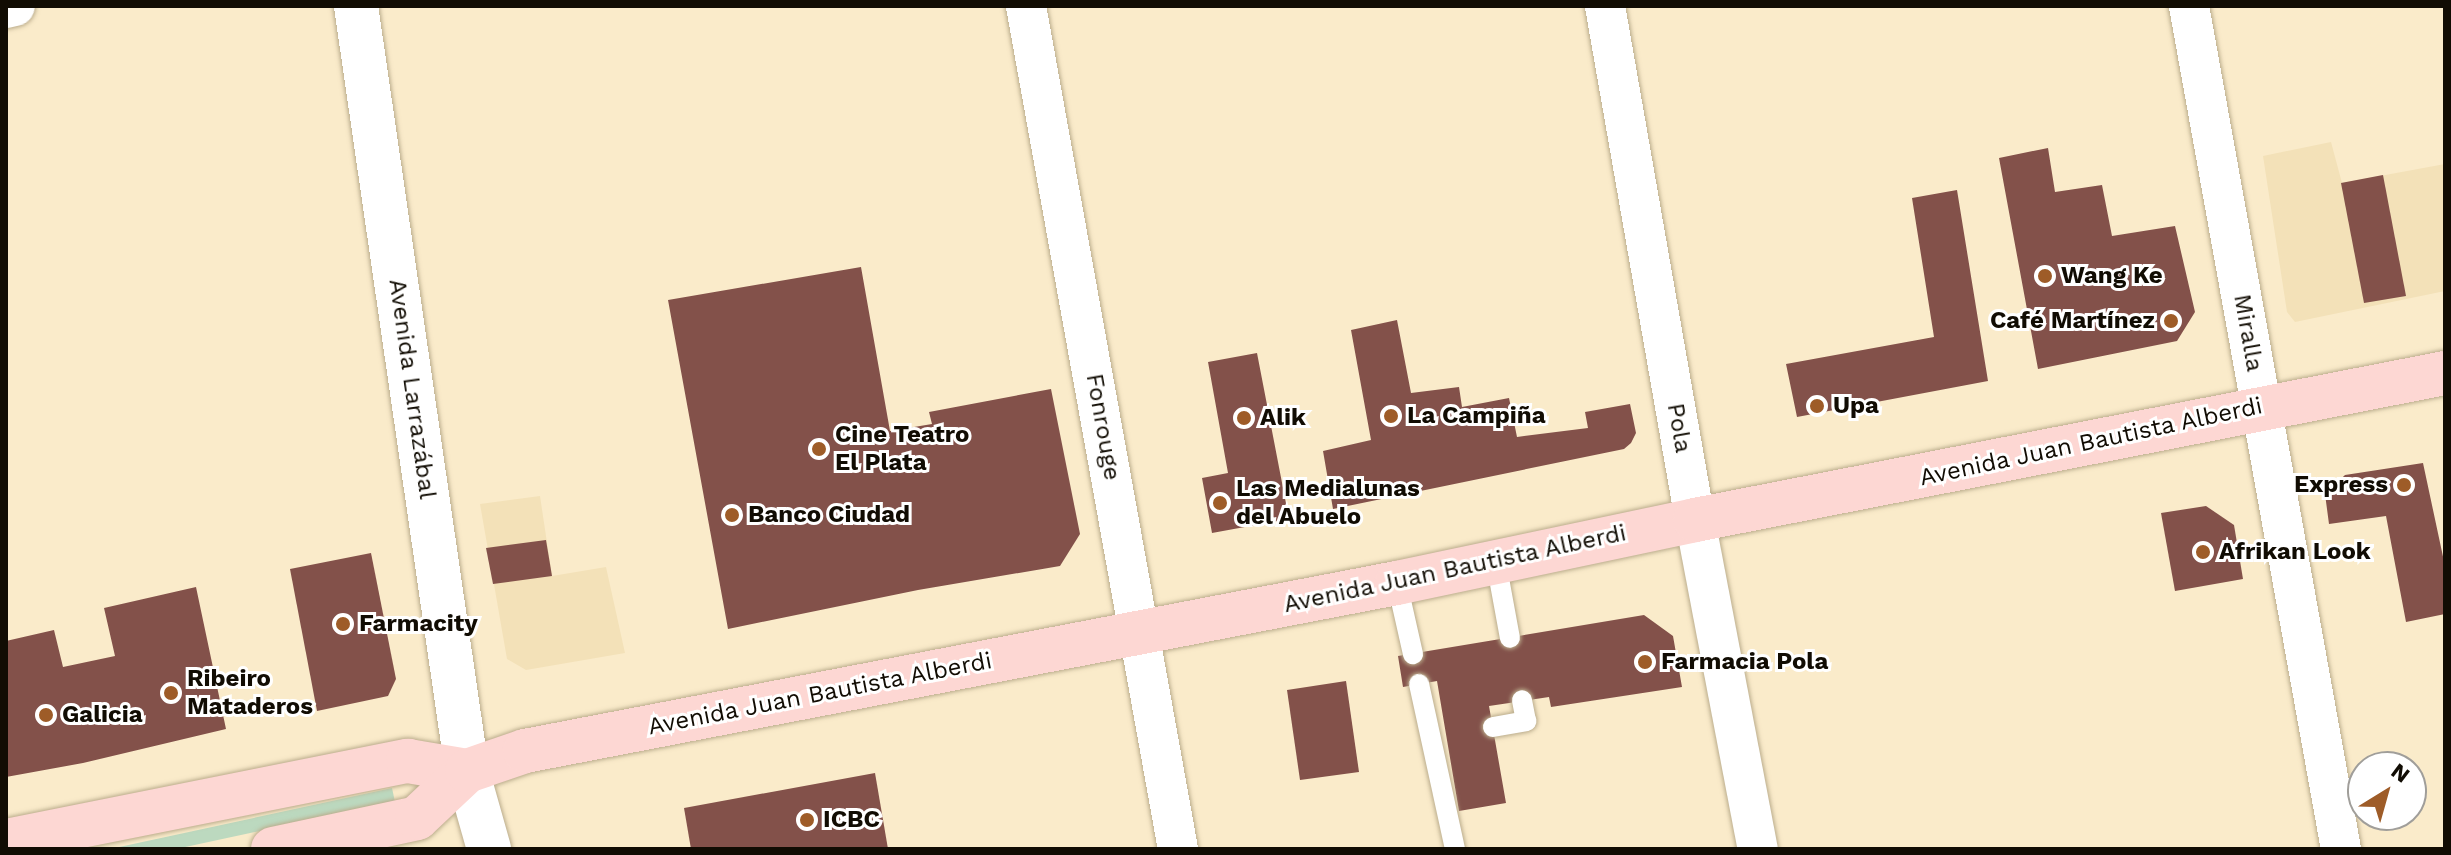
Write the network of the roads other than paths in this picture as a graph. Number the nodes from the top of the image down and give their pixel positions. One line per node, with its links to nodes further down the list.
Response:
1 (15, 6): 6 (street)
2 (356, 6): 18 (street, Avenida Larrazábal)
3 (1026, 6): 12 (street, Fonrouge)
4 (1605, 6): 9 (street, Pola)
5 (2189, 6): 8 (street, Miralla)
6 (6, 8)
7 (2445, 373): 8 (main road, Avenida Juan Bautista Alberdi)
8 (2261, 407): 9 (main road, Avenida Juan Bautista Alberdi); 25 (street, Miralla)
9 (1695, 520): 10 (main road, Avenida Juan Bautista Alberdi); 24 (street, Pola)
10 (1496, 562): 11 (main road, Avenida Juan Bautista Alberdi); 13 (lane)
11 (1397, 583): 12 (main road, Avenida Juan Bautista Alberdi); 14 (lane)
12 (1140, 632): 18 (main road, Avenida Juan Bautista Alberdi); 22 (street, Fonrouge)
13 (1510, 638)
14 (1413, 654)
15 (1419, 684): 23 (lane)
16 (1522, 700): 17 (lane)
17 (1493, 727)
18 (467, 771): 19 (main road, Avenida Juan Bautista Alberdi); 20 (main road, Avenida Juan Bautista Alberdi); 21 (street, Avenida Larrazábal)
19 (6, 841)
20 (273, 849)
21 (489, 849)
22 (1178, 849)
23 (1455, 849)
24 (1758, 849)
25 (2341, 849)

